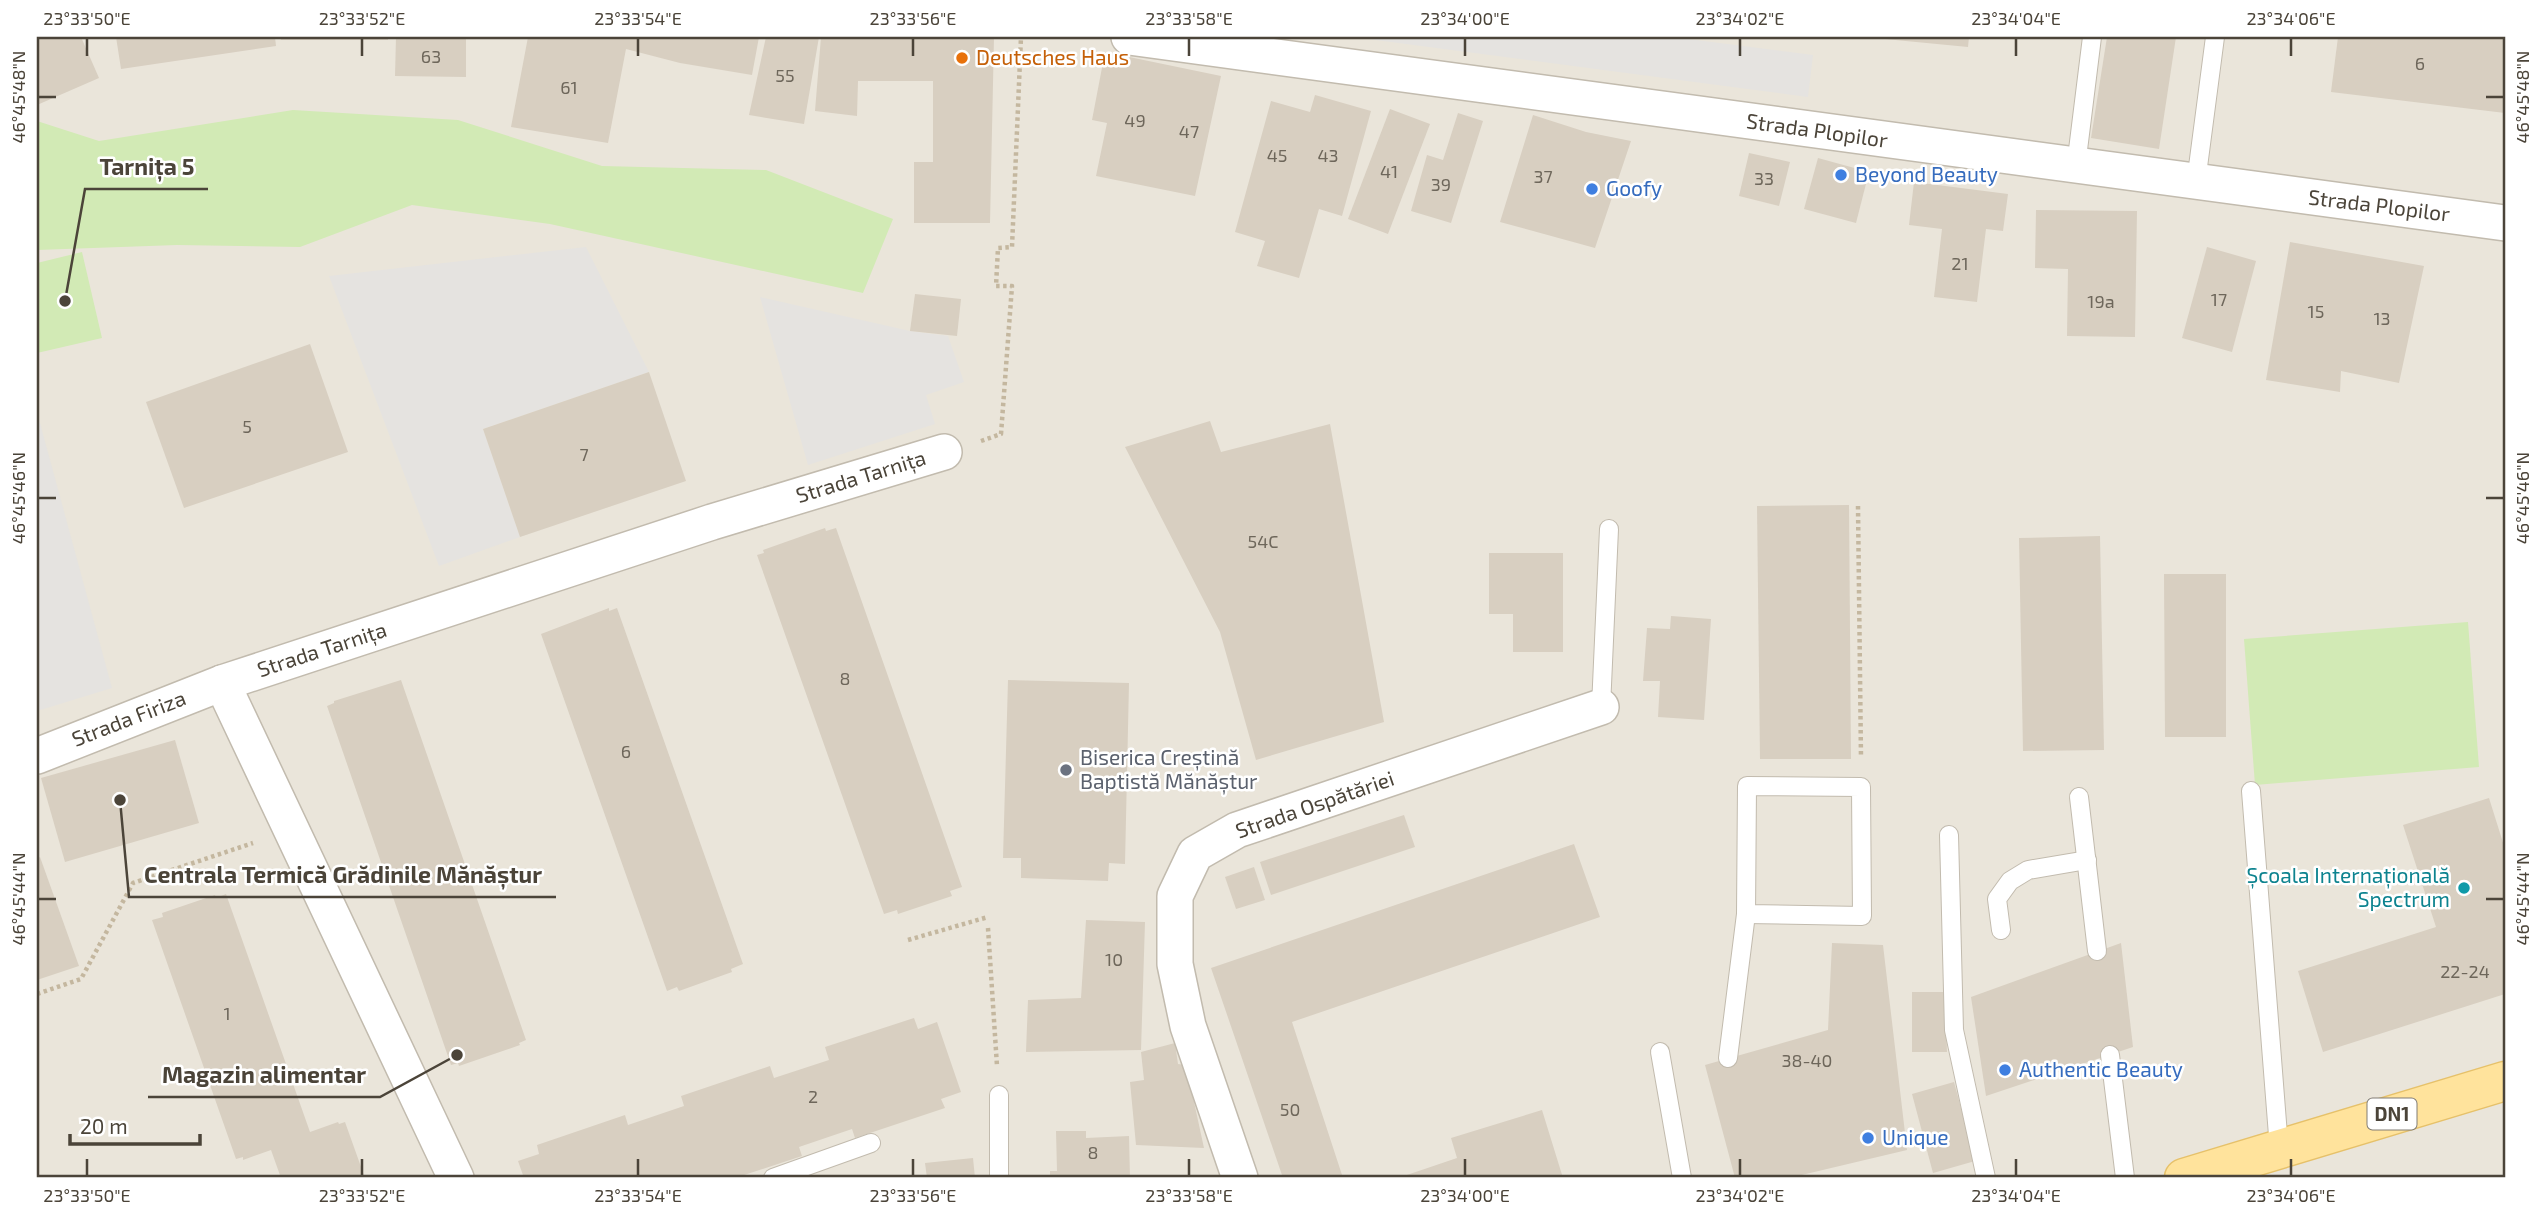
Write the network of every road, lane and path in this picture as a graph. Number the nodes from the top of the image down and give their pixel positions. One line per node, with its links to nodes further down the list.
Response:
1 (1021, 37): 8 (path)
2 (1129, 37): 5 (street, Strada Plopilor)
3 (2092, 37): 5 (lane)
4 (2215, 37): 6 (lane)
5 (2076, 166): 6 (street, Strada Plopilor)
6 (2196, 183): 7 (street, Strada Plopilor)
7 (2505, 223)
8 (1001, 434)
9 (944, 452): 12 (street, Strada Tarnița)
10 (1858, 506): 15 (path)
11 (1609, 529): 13 (lane)
12 (222, 684): 14 (street, Strada Firiza); 18 (street)
13 (1601, 707): 38 (street, Strada Ospătăriei)
14 (37, 756)
15 (1861, 787): 21 (lane); 21 (lane)
16 (2251, 791): 34 (lane)
17 (2079, 797): 20 (lane)
18 (290, 830): 27 (path); 35 (street)
19 (1949, 835): 40 (lane)
20 (2087, 860): 24 (lane); 26 (lane)
21 (1746, 915): 30 (lane)
22 (988, 917): 25 (path)
23 (988, 928): 32 (path)
24 (2001, 930)
25 (908, 940)
26 (2097, 951)
27 (37, 994)
28 (1660, 1052): 39 (lane)
29 (2110, 1055): 41 (lane)
30 (1728, 1058)
31 (2505, 1081): 34 (main road, DN1)
32 (999, 1095): 37 (lane)
33 (871, 1143): 36 (lane)
34 (2279, 1148): 42 (main road, DN1)
35 (456, 1178)
36 (773, 1178)
37 (999, 1178)
38 (1240, 1178)
39 (1682, 1178)
40 (1986, 1178)
41 (2125, 1178)
42 (2183, 1178)

